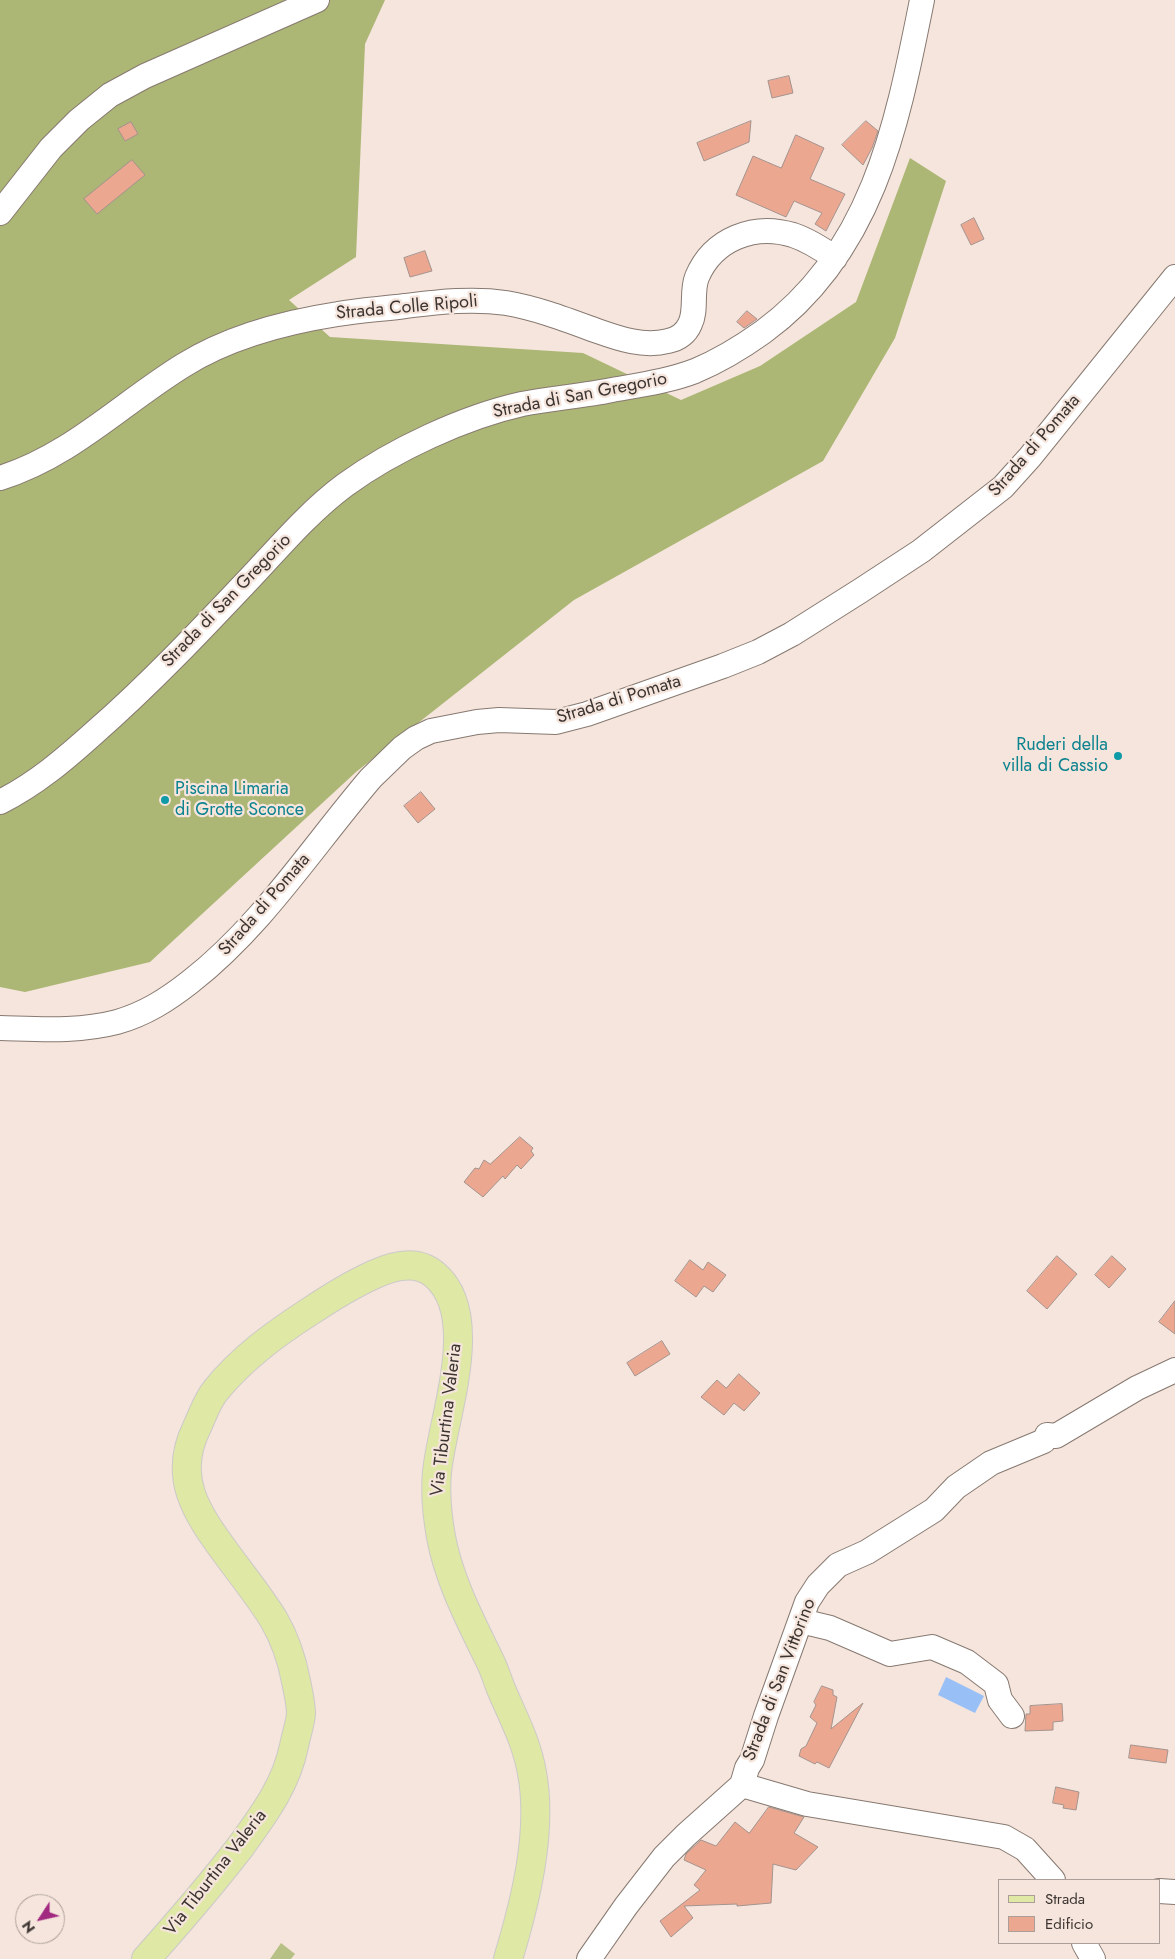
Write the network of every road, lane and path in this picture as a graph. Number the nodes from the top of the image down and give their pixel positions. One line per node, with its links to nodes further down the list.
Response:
1 (317, 0): 3 (street)
2 (922, 0): 4 (street, Strada di San Gregorio)
3 (0, 213)
4 (835, 258): 6 (street, Strada Colle Ripoli); 7 (street, Strada di San Gregorio)
5 (1175, 276): 8 (street, Strada di Pomata)
6 (0, 478)
7 (0, 802)
8 (0, 1028)
9 (1175, 1370): 10 (street, Strada di San Vittorino)
10 (801, 1621): 11 (street); 12 (street, Strada di San Vittorino)
11 (1012, 1716)
12 (742, 1785): 13 (street); 19 (street, Strada di San Vittorino)
13 (1052, 1879)
14 (1160, 1890): 15 (street)
15 (1175, 1892)
16 (1085, 1944): 20 (street)
17 (146, 1959): 18 (main road, Via Tiburtina Valeria)
18 (508, 1959)
19 (589, 1959)
20 (1093, 1959)

